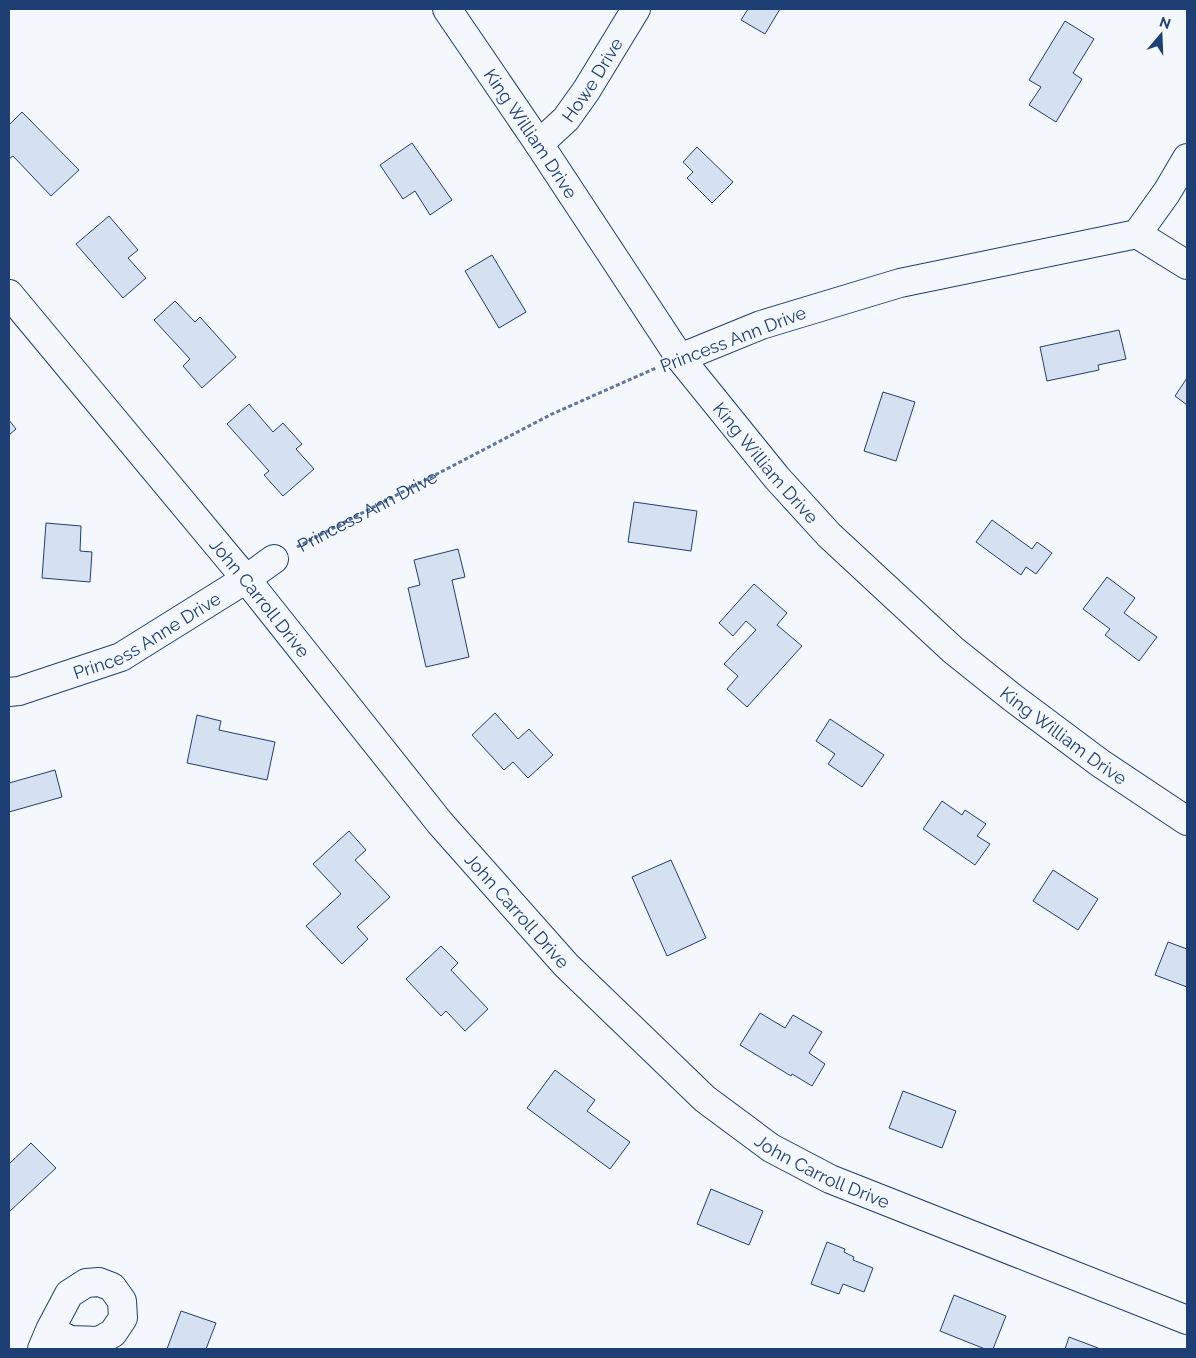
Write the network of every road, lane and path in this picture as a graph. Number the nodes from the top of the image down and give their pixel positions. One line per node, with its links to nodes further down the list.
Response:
1 (447, 9): 3 (street, King William Drive)
2 (636, 9): 3 (street, Howe Drive)
3 (540, 144): 8 (street, King William Drive)
4 (1187, 158): 5 (street)
5 (1137, 234): 6 (street); 8 (street, Princess Ann Drive)
6 (1187, 265)
7 (9, 294): 10 (street, John Carroll Drive)
8 (680, 358): 9 (path, Princess Ann Drive); 12 (street, King William Drive)
9 (274, 559): 10 (street, Princess Anne Drive)
10 (246, 579): 11 (street, Princess Anne Drive); 13 (street, John Carroll Drive)
11 (9, 692)
12 (1187, 821)
13 (1187, 1320)

